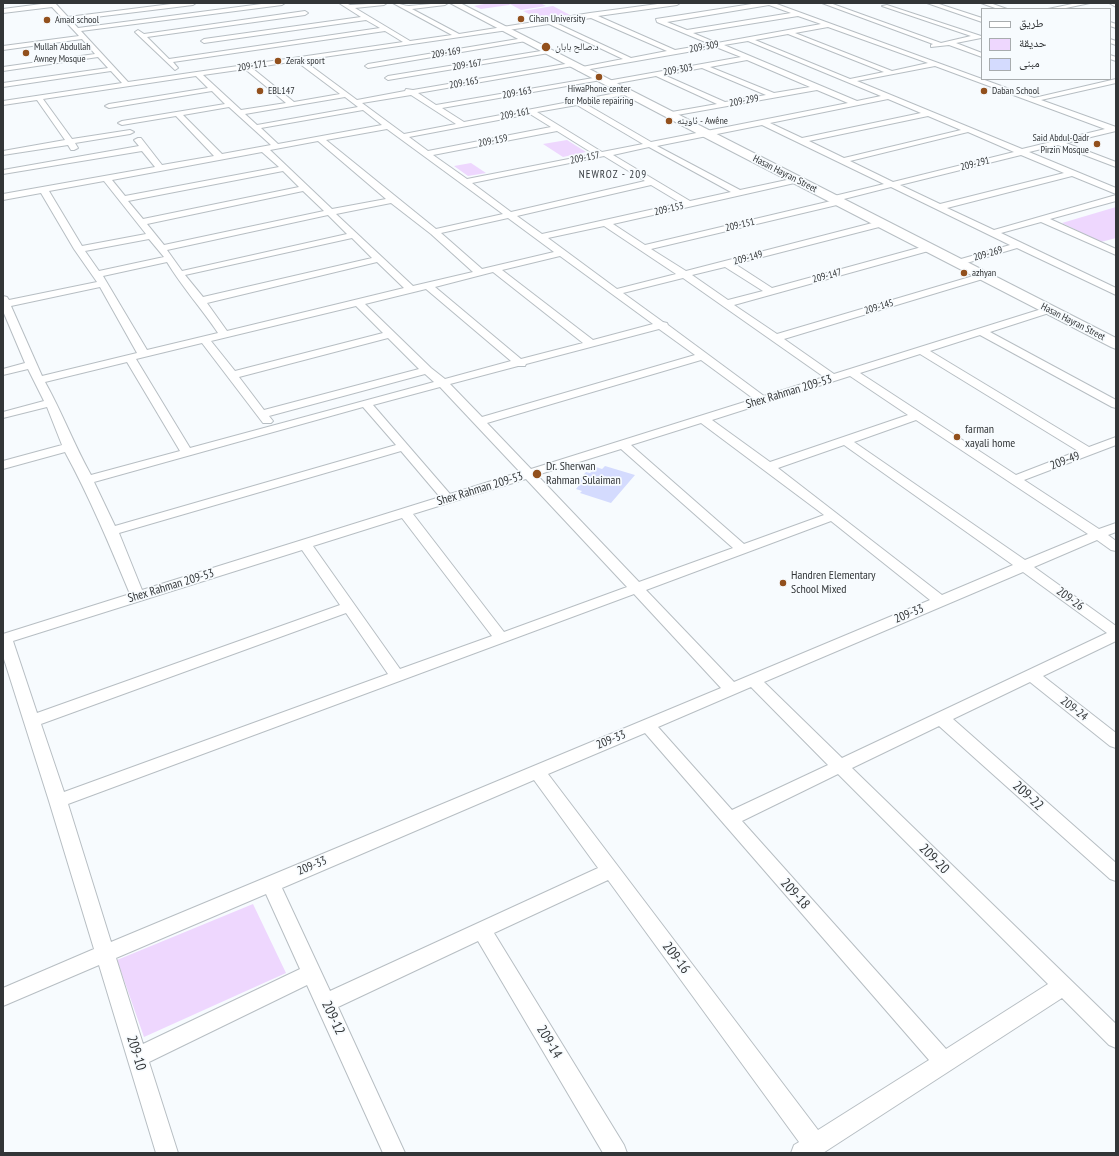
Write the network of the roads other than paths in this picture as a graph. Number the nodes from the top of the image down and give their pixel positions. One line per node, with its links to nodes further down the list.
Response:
1 (193, 3): 35 (street)
2 (282, 3): 39 (street)
3 (342, 3): 20 (street)
4 (384, 3): 20 (street)
5 (396, 3): 21 (street)
6 (445, 3): 21 (street)
7 (454, 3): 41 (street, Hasan Hayran Street)
8 (677, 3): 24 (street, 209-171)
9 (825, 3): 27 (street)
10 (901, 3): 18 (street)
11 (930, 3): 37 (street)
12 (988, 3): 22 (street)
13 (1088, 3): 23 (street)
14 (1112, 3): 16 (street)
15 (53, 4): 26 (street); 35 (street)
16 (1116, 4)
17 (295, 6): 32 (street)
18 (885, 6): 19 (street); 50 (street)
19 (878, 7)
20 (350, 8): 33 (street)
21 (406, 8): 47 (street)
22 (1001, 8)
23 (1061, 8)
24 (632, 9): 29 (street, 209-171); 34 (street)
25 (864, 10): 27 (street)
26 (3, 11)
27 (850, 12): 30 (street); 56 (street)
28 (798, 14): 34 (street); 36 (street); 45 (street)
29 (590, 15): 38 (street, 209-171); 63 (street)
30 (835, 15)
31 (828, 16): 36 (street)
32 (312, 18): 33 (street); 42 (street); 52 (street)
33 (367, 18): 43 (street)
34 (652, 18): 45 (street)
35 (67, 19): 44 (street)
36 (812, 19): 40 (street)
37 (981, 20)
38 (548, 21): 41 (street, 209-171); 70 (street)
39 (129, 23): 44 (street); 48 (street)
40 (829, 25): 46 (street, 209-309); 64 (street)
41 (501, 28): 47 (street, 209-171); 53 (street, Hasan Hayran Street)
42 (189, 29): 48 (street); 52 (street)
43 (386, 29): 54 (street); 65 (street)
44 (77, 30): 49 (street)
45 (685, 32): 57 (street)
46 (788, 32): 51 (street, 209-309); 80 (street)
47 (456, 35): 54 (street, 209-171)
48 (142, 36): 71 (street)
49 (84, 37): 58 (street); 66 (street)
50 (980, 37): 55 (street)
51 (748, 39): 57 (street, 209-309); 89 (street)
52 (204, 40): 65 (street)
53 (524, 40): 62 (street, Hasan Hayran Street); 72 (street, 209-169)
54 (408, 42): 61 (street, 209-171)
55 (949, 43): 56 (street); 67 (street)
56 (942, 44): 59 (street)
57 (716, 45): 63 (street, 209-309); 68 (street)
58 (3, 48)
59 (926, 48)
60 (918, 49): 64 (street)
61 (345, 52): 69 (street, 209-171); 72 (street)
62 (547, 52): 77 (street, Hasan Hayran Street); 79 (street, 209-167)
63 (674, 52): 70 (street, 209-309)
64 (903, 52): 73 (street)
65 (218, 53): 71 (street)
66 (100, 55): 74 (street); 78 (street)
67 (981, 55)
68 (748, 58): 75 (street, 209-303); 93 (street)
69 (297, 59): 76 (street, 209-171); 97 (street)
70 (630, 60): 77 (street, 209-309)
71 (168, 61): 83 (street)
72 (362, 62): 84 (street)
73 (935, 64): 80 (street); 85 (street)
74 (7, 66)
75 (703, 66): 82 (street, 209-303); 98 (street)
76 (246, 67): 81 (street, 209-171); 106 (street)
77 (575, 67): 88 (street, Hasan Hayran Street); 92 (street, 209-165)
78 (112, 69): 90 (street); 91 (street)
79 (420, 72): 84 (street, 209-167); 92 (street)
80 (892, 73): 89 (street)
81 (196, 74): 83 (street, 209-171); 94 (street)
82 (656, 74): 88 (street, 209-303); 108 (street)
83 (183, 76): 91 (street, 209-171)
84 (388, 78): 95 (street)
85 (979, 78)
86 (984, 80): 101 (street)
87 (1116, 80): 101 (street)
88 (603, 81): 96 (street, Hasan Hayran Street); 110 (street, 209-163)
89 (849, 81): 99 (street)
90 (3, 85)
91 (127, 85): 109 (street, 209-171)
92 (444, 87): 95 (street, 209-165)
93 (820, 87): 98 (street, 209-299); 105 (street)
94 (213, 89): 107 (street); 109 (street)
95 (411, 92): 103 (street, 209-165); 110 (street)
96 (627, 93): 104 (street, 209-161); 116 (street, Hasan Hayran Street)
97 (346, 94): 103 (street); 106 (street)
98 (774, 96): 108 (street, 209-299)
99 (888, 97): 105 (street, 209-157); 115 (street)
100 (39, 98): 102 (street, 209-171); 109 (street, 209-171); 129 (street)
101 (1033, 100): 123 (street)
102 (6, 101)
103 (356, 102): 111 (street)
104 (577, 102): 112 (street, 209-161); 131 (street)
105 (856, 103): 117 (street, 209-157)
106 (292, 104): 113 (street)
107 (230, 105): 113 (street); 114 (street)
108 (725, 105): 116 (street, 209-299)
109 (109, 106): 114 (street); 124 (street)
110 (435, 107): 118 (street)
111 (364, 108): 119 (street); 120 (street)
112 (530, 111): 118 (street, 209-161); 121 (street)
113 (239, 113): 120 (street)
114 (178, 114): 139 (street)
115 (928, 114): 122 (street); 128 (street)
116 (669, 115): 125 (street, Hasan Hayran Street)
117 (762, 122): 125 (street, 209-157); 128 (street)
118 (462, 124): 126 (street, 209-161)
119 (389, 126): 126 (street); 127 (street)
120 (256, 127): 132 (street)
121 (558, 128): 137 (street, 209-159); 138 (street)
122 (968, 130): 136 (street); 141 (street)
123 (1112, 131): 130 (street, 209-291)
124 (130, 132): 129 (street); 133 (street)
125 (706, 134): 131 (street, 209-157); 148 (street, Hasan Hayran Street)
126 (403, 136): 137 (street)
127 (320, 139): 132 (street); 159 (street)
128 (800, 141): 141 (street)
129 (69, 142): 135 (street); 140 (street)
130 (1060, 142): 136 (street, 209-291); 142 (street)
131 (650, 145): 138 (street, 209-157); 155 (street)
132 (277, 147): 134 (street)
133 (144, 148): 140 (street); 143 (street)
134 (264, 149): 139 (street); 144 (street)
135 (6, 150)
136 (1021, 152): 146 (street); 151 (street, 209-291)
137 (427, 154): 149 (street)
138 (604, 154): 149 (street, 209-157); 150 (street)
139 (220, 157): 143 (street)
140 (81, 158): 145 (street)
141 (842, 161): 151 (street)
142 (1115, 163)
143 (160, 168): 147 (street)
144 (283, 169): 152 (street); 158 (street)
145 (3, 172)
146 (1072, 173): 154 (street); 162 (street)
147 (106, 178): 153 (street); 158 (street)
148 (796, 180): 155 (street, 209-153); 160 (street, Hasan Hayran Street)
149 (465, 182): 164 (street)
150 (652, 182): 161 (street); 164 (street)
151 (892, 185): 160 (street, 209-291); 162 (street)
152 (306, 188): 163 (street); 166 (street)
153 (43, 189): 156 (street); 180 (street)
154 (1116, 191)
155 (739, 193): 161 (street, 209-153)
156 (3, 197)
157 (1116, 198): 165 (street)
158 (123, 199): 166 (street)
159 (393, 200): 163 (street); 169 (street)
160 (835, 200): 168 (street, Hasan Hayran Street); 178 (street, 209-151)
161 (689, 204): 167 (street, 209-153)
162 (938, 207): 170 (street)
163 (331, 212): 171 (street); 177 (street)
164 (512, 215): 169 (street); 173 (street)
165 (1042, 219): 170 (street); 175 (street)
166 (141, 222): 172 (street)
167 (606, 223): 173 (street, 209-153); 178 (street)
168 (880, 224): 179 (street, Hasan Hayran Street); 186 (street, 209-149)
169 (434, 232): 188 (street)
170 (992, 233): 176 (street)
171 (354, 235): 184 (street); 190 (street)
172 (150, 236): 177 (street); 180 (street)
173 (542, 237): 182 (street)
174 (1110, 241): 175 (street)
175 (1099, 244): 181 (street)
176 (1018, 245): 185 (street, 209-269); 198 (street)
177 (162, 248): 183 (street)
178 (643, 248): 191 (street)
179 (929, 248): 185 (street, Hasan Hayran Street); 196 (street, 209-147)
180 (80, 249): 189 (street)
181 (1116, 252)
182 (561, 253): 187 (street); 197 (street)
183 (170, 259): 189 (street); 190 (street)
184 (379, 259): 195 (street); 199 (street)
185 (957, 263): 192 (street, Hasan Hayran Street)
186 (726, 264): 191 (street, 209-149); 196 (street)
187 (494, 269): 188 (street); 213 (street)
188 (480, 272): 194 (street)
189 (97, 274): 193 (street)
190 (179, 274): 199 (street)
191 (685, 275): 197 (street, 209-149); 202 (street)
192 (983, 276): 203 (street, Hasan Hayran Street); 210 (street, 209-145)
193 (102, 284): 200 (street); 215 (street)
194 (427, 285): 195 (street); 218 (street)
195 (410, 290): 201 (street)
196 (770, 291): 202 (street, 209-147)
197 (616, 292): 204 (street)
198 (1116, 292)
199 (201, 301): 209 (street)
200 (4, 302): 205 (street)
201 (358, 302): 208 (street); 209 (street)
202 (725, 304): 210 (street)
203 (1048, 310): 207 (street, Shex Rahman 209-53); 212 (street, Hasan Hayran Street)
204 (663, 325): 213 (street); 216 (street)
205 (16, 328): 206 (street); 219 (street)
206 (3, 330)
207 (982, 331): 214 (street, Shex Rahman 209-53); 230 (street)
208 (391, 334): 220 (street); 223 (street)
209 (225, 335): 211 (street)
210 (775, 338): 224 (street)
211 (205, 340): 215 (street); 223 (street)
212 (1115, 343)
213 (591, 344): 218 (street)
214 (922, 350): 222 (street, Shex Rahman 209-53); 243 (street)
215 (144, 354): 217 (street)
216 (703, 356): 227 (street); 235 (street)
217 (130, 358): 225 (street); 242 (street)
218 (521, 364): 226 (street)
219 (31, 365): 221 (street); 225 (street)
220 (427, 370): 226 (street); 231 (street)
221 (3, 372)
222 (852, 372): 224 (street, Shex Rahman 209-53); 233 (street)
223 (233, 375): 231 (street)
224 (833, 378): 227 (street, Shex Rahman 209-53)
225 (38, 380): 228 (street)
226 (443, 384): 229 (street); 235 (street)
227 (763, 400): 234 (street, Shex Rahman 209-53)
228 (51, 403): 232 (street); 240 (street)
229 (366, 403): 236 (street); 241 (street)
230 (1116, 405)
231 (262, 414): 236 (street)
232 (3, 415)
233 (918, 415): 237 (street); 248 (street)
234 (703, 419): 239 (street, Shex Rahman 209-53); 245 (street)
235 (479, 422): 246 (street)
236 (274, 429): 242 (street)
237 (845, 441): 245 (street); 258 (street, 209-26)
238 (1116, 441): 243 (street, 209-49)
239 (624, 445): 246 (street, Shex Rahman 209-53); 257 (street)
240 (69, 447): 244 (street); 247 (street)
241 (404, 447): 249 (street); 253 (street)
242 (187, 452): 247 (street)
243 (1088, 452): 248 (street, 209-49)
244 (3, 465)
245 (768, 467): 251 (street)
246 (529, 474): 249 (street, Shex Rahman 209-53); 259 (street)
247 (87, 480): 253 (street)
248 (1014, 480): 254 (street)
249 (448, 499): 250 (street, Shex Rahman 209-53)
250 (405, 513): 255 (street, Shex Rahman 209-53); 264 (street)
251 (833, 516): 257 (street); 261 (street)
252 (1116, 527): 254 (street, 209-33)
253 (111, 531): 260 (street)
254 (1097, 535): 256 (street); 258 (street, 209-33)
255 (305, 544): 260 (street, Shex Rahman 209-53); 262 (street)
256 (1116, 547)
257 (743, 550): 259 (street)
258 (1024, 566): 261 (street, 209-33); 263 (street, 209-26)
259 (636, 588): 264 (street); 269 (street)
260 (138, 597): 265 (street, Shex Rahman 209-53)
261 (941, 601): 268 (street, 209-33)
262 (349, 607): 266 (street); 271 (street)
263 (1116, 634): 267 (street)
264 (501, 638): 266 (street)
265 (4, 639): 271 (street, 209-10)
266 (397, 676): 276 (street)
267 (1031, 676): 270 (street); 273 (street, 209-24)
268 (753, 680): 269 (street, 209-33); 274 (street, 209-20)
269 (731, 689): 272 (street, 209-33)
270 (941, 718): 274 (street); 279 (street, 209-22)
271 (33, 721): 276 (street, 209-10)
272 (647, 725): 275 (street, 209-33); 277 (street, 209-18)
273 (1116, 742)
274 (840, 766): 277 (street); 284 (street, 209-20)
275 (537, 771): 278 (street, 209-16); 280 (street, 209-33)
276 (58, 801): 282 (street, 209-10)
277 (729, 819): 289 (street, 209-18)
278 (611, 870): 281 (street); 290 (street, 209-16)
279 (1116, 874)
280 (271, 884): 282 (street, 209-33); 283 (street, 209-12)
281 (482, 930): 286 (street); 293 (street, 209-14)
282 (106, 954): 285 (street, 209-33); 288 (street, 209-10)
283 (312, 973): 286 (street, 209-12); 288 (street)
284 (1063, 986): 287 (street, 209-20); 289 (street)
285 (3, 997)
286 (326, 1003): 292 (street, 209-12)
287 (1116, 1038)
288 (137, 1057): 291 (street, 209-10)
289 (944, 1062): 290 (street)
290 (809, 1149)
291 (167, 1153)
292 (394, 1153)
293 (616, 1153)

